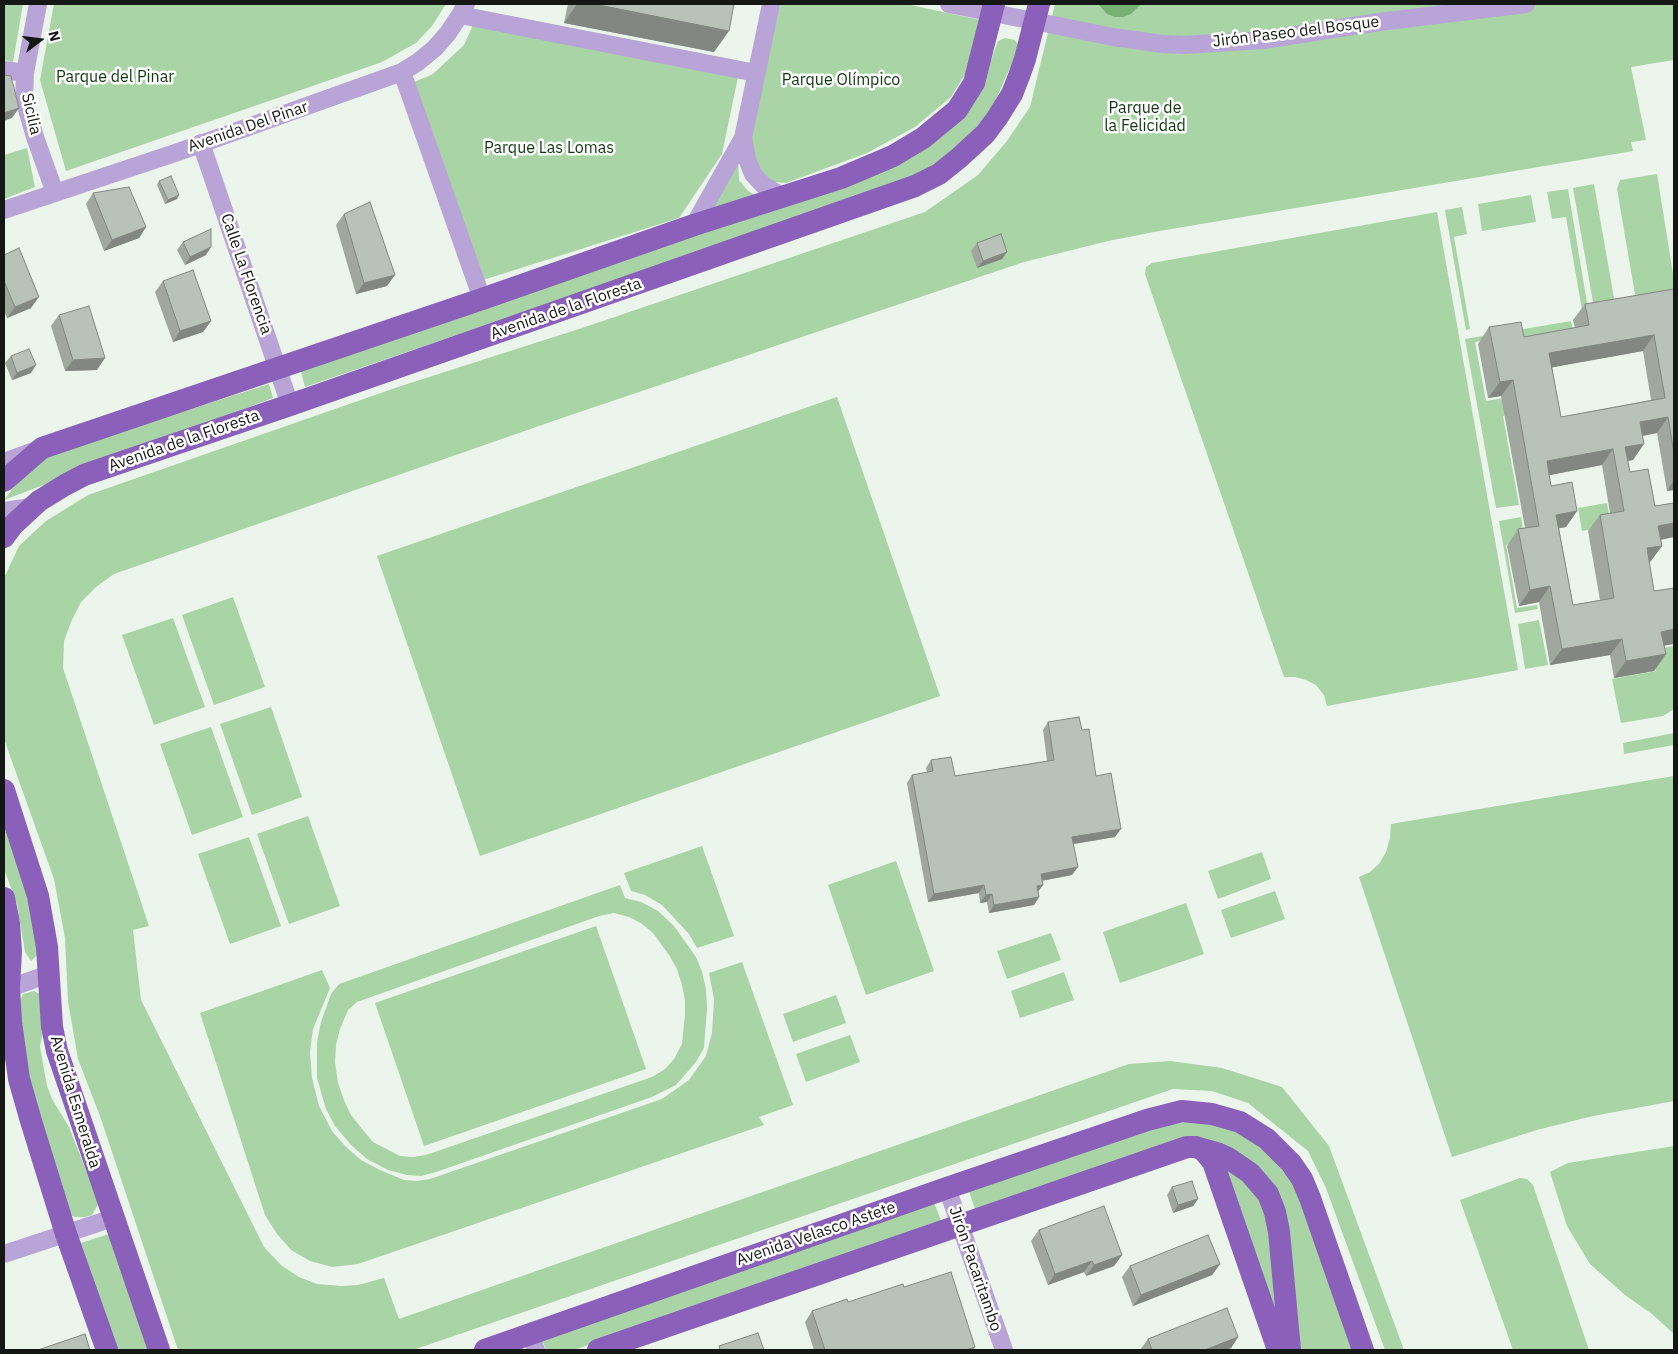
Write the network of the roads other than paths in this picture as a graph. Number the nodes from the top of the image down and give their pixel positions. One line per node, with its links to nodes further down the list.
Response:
1 (38, 4): 10 (street, Sicilia)
2 (772, 4): 11 (street)
3 (949, 4): 5 (street, Jirón Paseo del Bosque)
4 (1526, 4): 7 (street, Jirón Paseo del Bosque)
5 (992, 8): 7 (street, Jirón Paseo del Bosque); 15 (main road)
6 (463, 9): 9 (street, Avenida Del Pinar); 11 (street)
7 (1037, 12): 20 (main road, Avenida de la Floresta)
8 (4, 70): 10 (street)
9 (402, 72): 13 (street, Avenida Del Pinar); 18 (street)
10 (25, 73): 14 (street, Sicilia)
11 (756, 73): 12 (street)
12 (743, 138): 15 (street); 17 (street)
13 (202, 143): 14 (street, Avenida Del Pinar); 19 (street, Calle La Florencia)
14 (55, 193): 16 (street, Avenida Del Pinar)
15 (782, 196): 17 (main road)
16 (4, 210)
17 (694, 225): 18 (main road)
18 (482, 299): 19 (main road)
19 (278, 368): 20 (street, Calle La Florencia); 21 (main road)
20 (290, 405): 24 (main road, Avenida de la Floresta)
21 (42, 448): 22 (street); 23 (main road)
22 (4, 462)
23 (4, 481)
24 (32, 507): 25 (street, Avenida de la Floresta); 26 (main road)
25 (4, 511)
26 (4, 537)
27 (4, 790): 29 (main road, Avenida Esmeralda)
28 (4, 898): 30 (main road)
29 (49, 974): 30 (street); 33 (main road, Avenida Esmeralda)
30 (6, 989): 35 (main road)
31 (1196, 1147): 34 (main road); 43 (main road); 44 (main road)
32 (947, 1188): 34 (street, Jirón Pacaritambo); 37 (main road, Avenida Velasco Astete); 45 (main road, Avenida Velasco Astete)
33 (113, 1218): 35 (street); 39 (main road, Avenida Esmeralda)
34 (960, 1226): 41 (main road); 42 (street, Jirón Pacaritambo)
35 (66, 1234): 36 (street); 38 (main road)
36 (4, 1254)
37 (533, 1342): 40 (main road, Avenida Velasco Astete)
38 (107, 1350)
39 (159, 1350)
40 (485, 1350)
41 (598, 1350)
42 (1004, 1350)
43 (1278, 1350)
44 (1290, 1350)
45 (1363, 1350)

